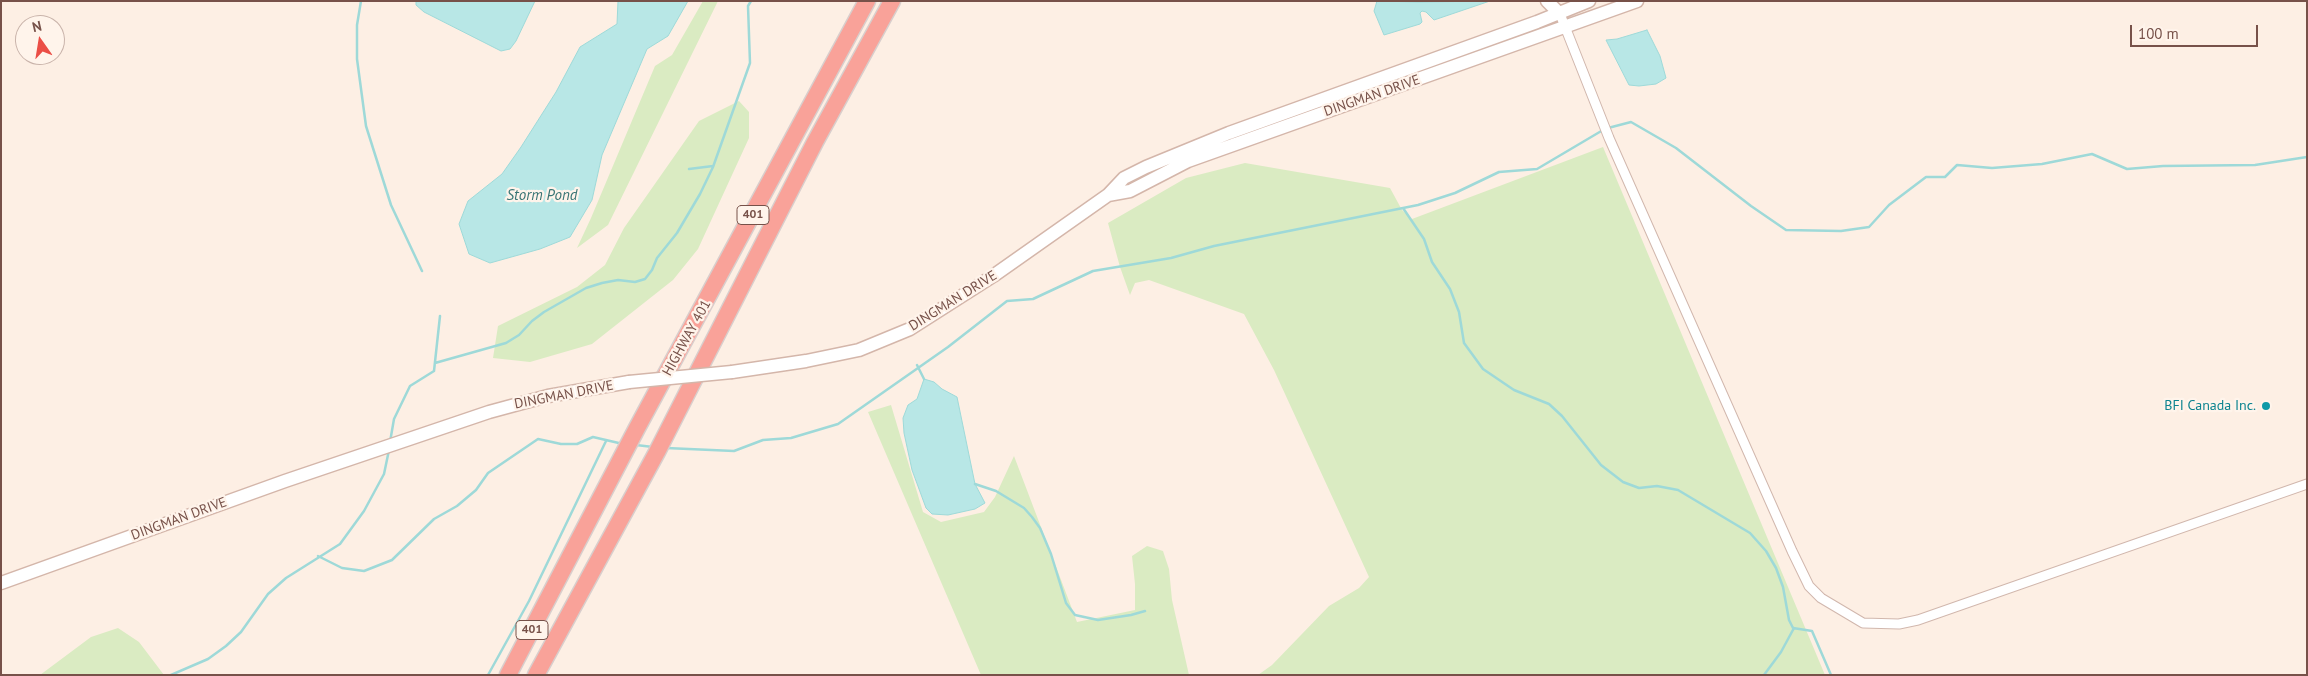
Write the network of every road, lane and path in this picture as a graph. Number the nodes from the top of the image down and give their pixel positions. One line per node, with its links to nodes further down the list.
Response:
1 (867, 1): 11 (highway, HIGHWAY 401 / 401)
2 (892, 1): 12 (highway, HIGHWAY 401 / 401)
3 (1546, 1): 6 (main road)
4 (1589, 1): 6 (main road, DINGMAN DRIVE)
5 (1637, 1): 7 (main road, DINGMAN DRIVE)
6 (1560, 8): 7 (street); 8 (main road, DINGMAN DRIVE)
7 (1565, 27): 8 (main road, DINGMAN DRIVE); 9 (street)
8 (1108, 195): 10 (main road, DINGMAN DRIVE, bridge)
9 (2307, 484)
10 (1, 583)
11 (508, 675)
12 (536, 675)

